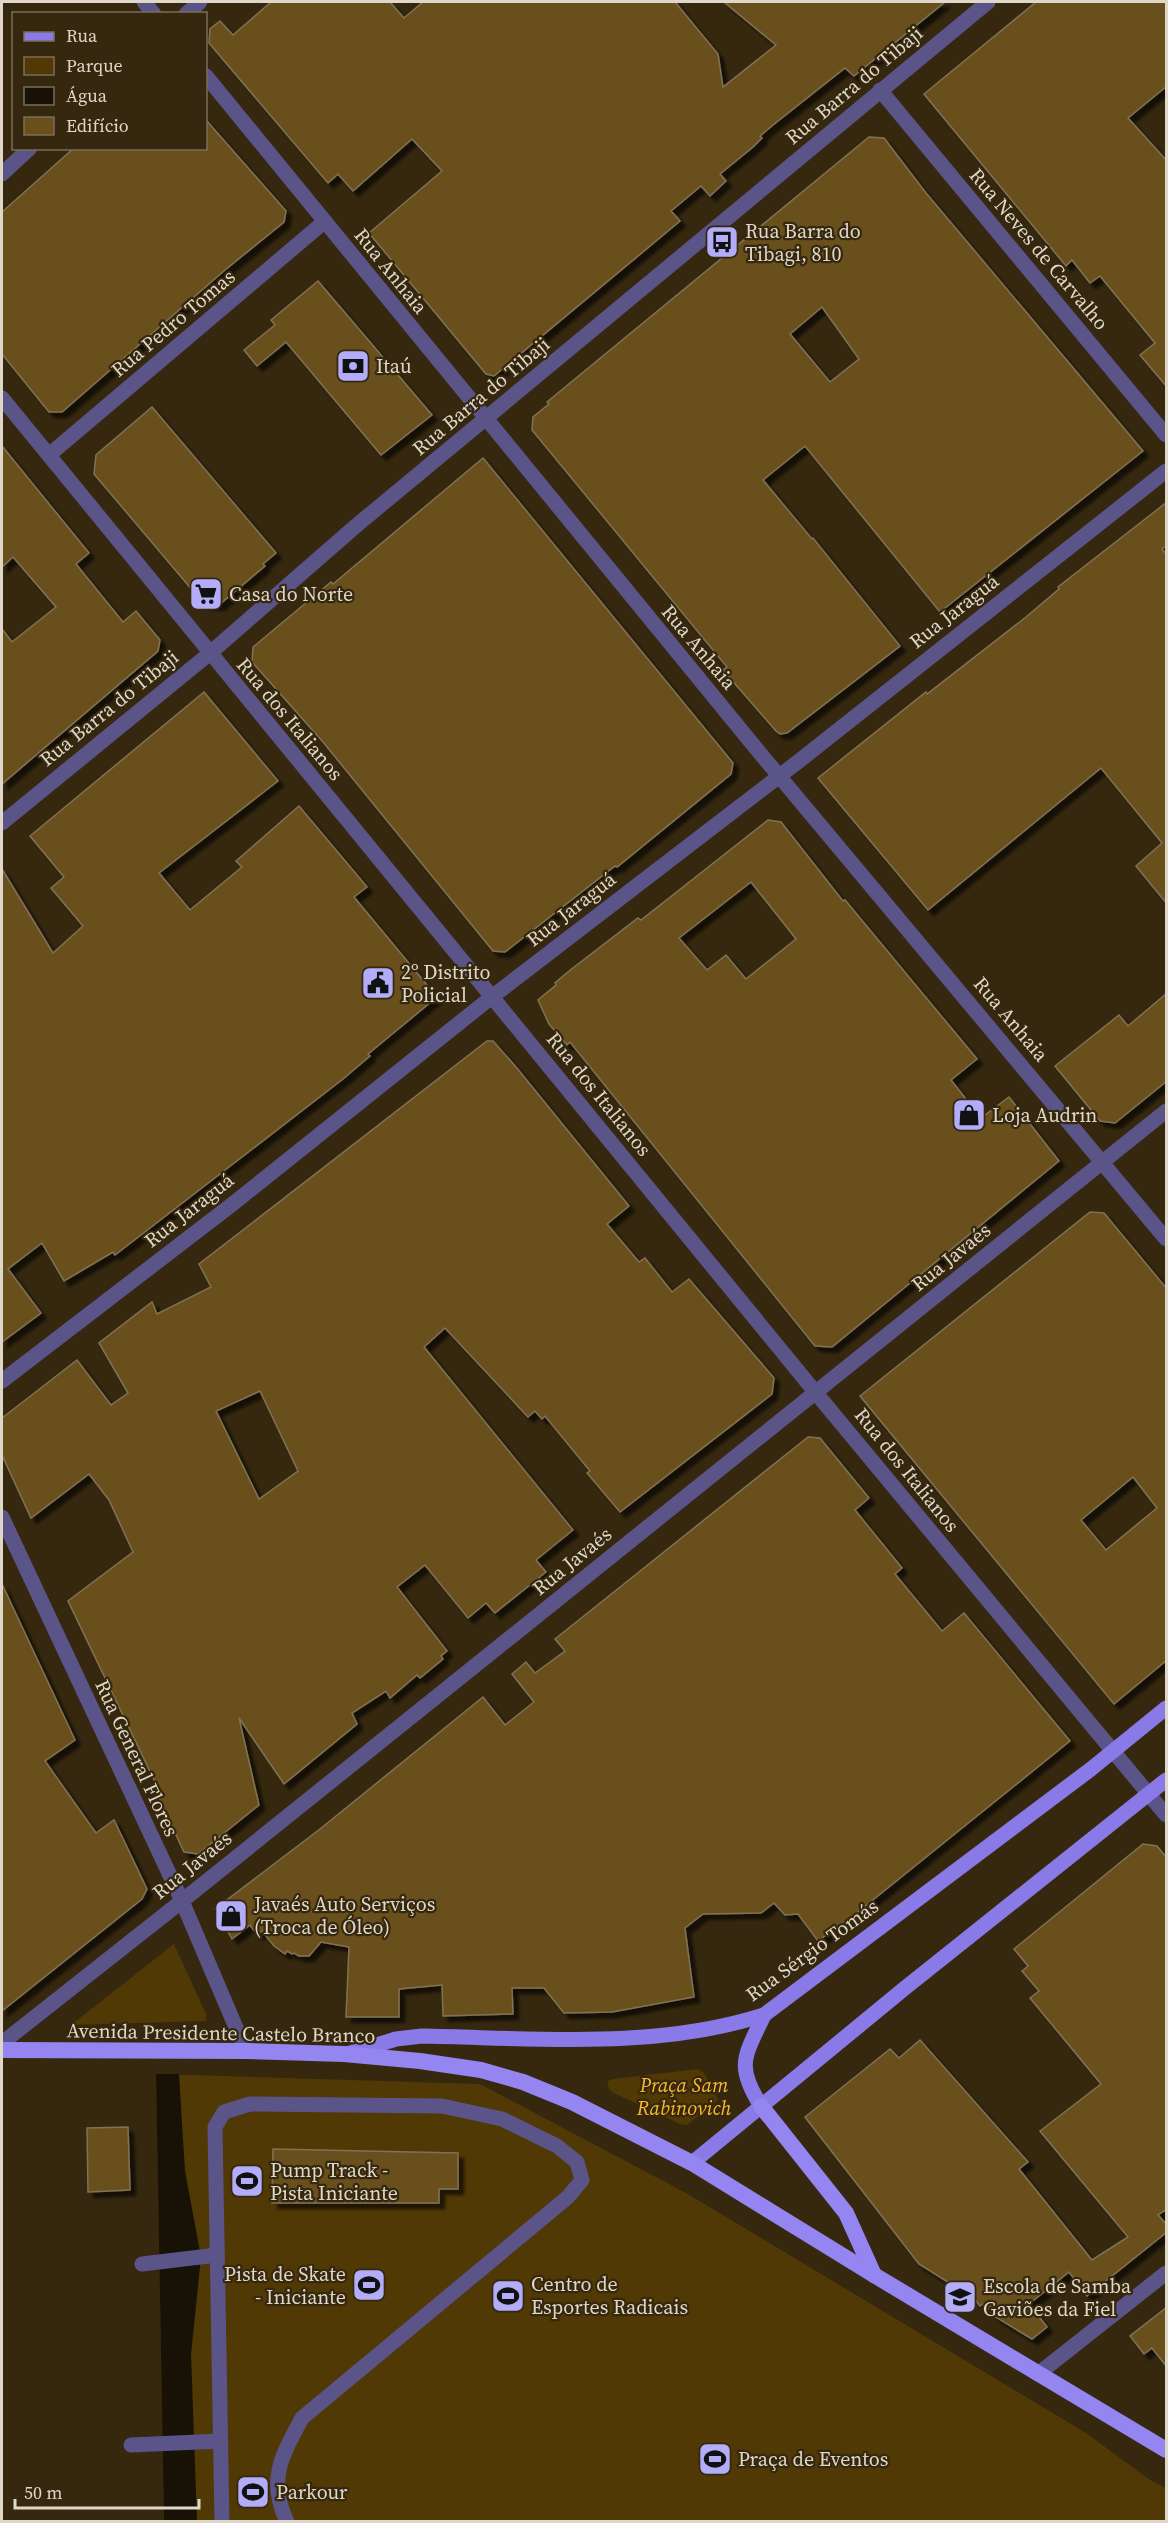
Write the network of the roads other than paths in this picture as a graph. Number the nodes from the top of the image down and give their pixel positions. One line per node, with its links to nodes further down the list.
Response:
1 (200, 2): 3 (street)
2 (988, 2): 5 (street, Rua Barra do Tibaji)
3 (188, 12)
4 (207, 77): 8 (street, Rua Anhaia)
5 (880, 90): 10 (street, Rua Barra do Tibaji); 11 (street, Rua Neves de Carvalho)
6 (28, 150): 7 (street)
7 (2, 174)
8 (324, 222): 10 (street, Rua Anhaia); 12 (street, Rua Pedro Tomas)
9 (2, 398): 12 (street, Rua dos Italianos)
10 (485, 420): 14 (street, Rua Barra do Tibaji); 15 (street, Rua Anhaia)
11 (1167, 435)
12 (49, 455): 14 (street, Rua dos Italianos)
13 (1167, 471): 15 (street, Rua Jaraguá)
14 (209, 654): 16 (street, Rua Barra do Tibaji); 17 (street, Rua dos Italianos)
15 (778, 775): 17 (street, Rua Jaraguá); 19 (street, Rua Anhaia)
16 (2, 823)
17 (493, 996): 21 (street, Rua Jaraguá); 22 (street, Rua dos Italianos)
18 (1167, 1111): 19 (street, Rua Javaés)
19 (1104, 1161): 20 (street, Rua Anhaia); 22 (street, Rua Javaés)
20 (1167, 1239)
21 (2, 1381)
22 (816, 1393): 25 (street, Rua dos Italianos); 29 (street, Rua Javaés)
23 (2, 1517): 29 (street, Rua General Flores)
24 (1167, 1708): 25 (main road, Rua Sérgio Tomás)
25 (1113, 1751): 27 (street, Rua dos Italianos); 30 (main road, Rua Sérgio Tomás)
26 (1167, 1780): 27 (main road)
27 (1149, 1794): 28 (street, Rua dos Italianos); 35 (main road)
28 (1167, 1815)
29 (182, 1901): 31 (street, Rua Javaés); 33 (street, Rua General Flores)
30 (764, 2015): 34 (main road, Rua Sérgio Tomás); 35 (main road)
31 (2, 2043)
32 (2, 2050): 33 (highway, Avenida Presidente Castelo Branco)
33 (246, 2051): 34 (highway, Avenida Presidente Castelo Branco)
34 (344, 2054): 36 (highway, Avenida Presidente Castelo Branco)
35 (761, 2106): 36 (main road); 40 (highway)
36 (692, 2163): 40 (highway, Avenida Presidente Castelo Branco)
37 (212, 2256): 38 (street); 42 (street); 46 (street)
38 (148, 2263)
39 (1167, 2273): 41 (street)
40 (874, 2275): 41 (highway, Avenida Presidente Castelo Branco)
41 (1038, 2374): 44 (highway, Avenida Presidente Castelo Branco)
42 (221, 2441): 43 (street); 45 (street)
43 (131, 2445)
44 (1167, 2450)
45 (222, 2522)
46 (287, 2522)

